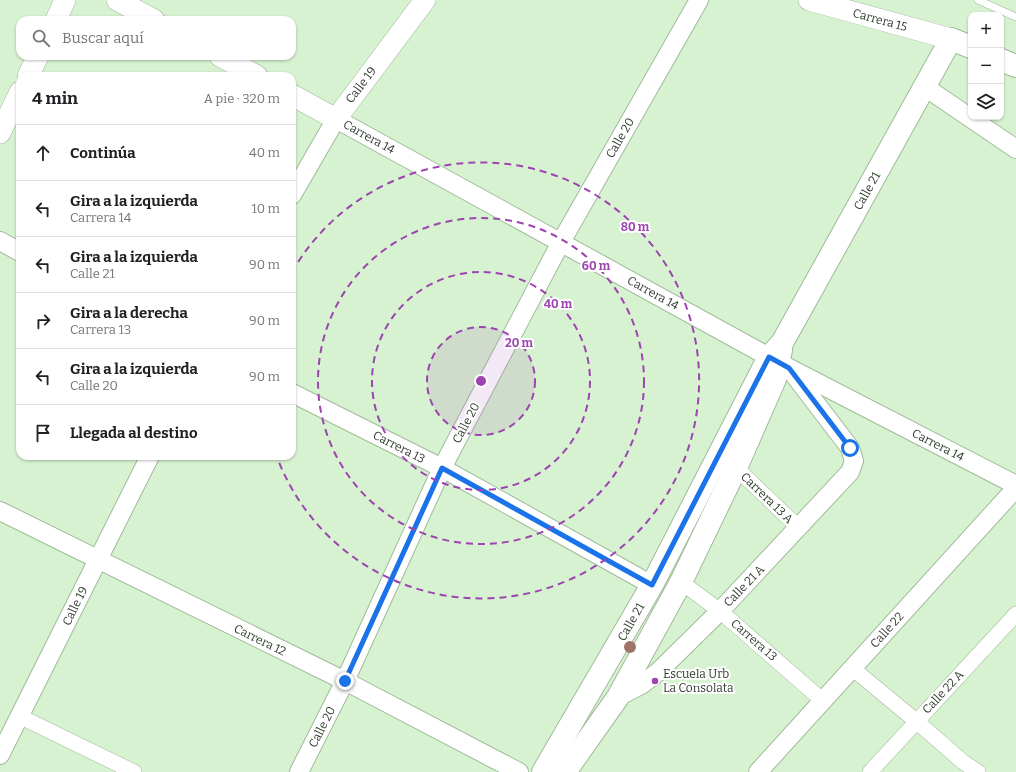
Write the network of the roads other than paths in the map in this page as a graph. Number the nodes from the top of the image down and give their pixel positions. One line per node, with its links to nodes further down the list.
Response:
1 (65, 0): 7 (main road)
2 (117, 0): 8 (main road)
3 (425, 0): 21 (main road, Calle 19)
4 (699, 0): 26 (street, Calle 20)
5 (809, 0): 10 (main road, Carrera 15)
6 (978, 0): 9 (lane)
7 (58, 16)
8 (147, 16)
9 (1016, 17)
10 (950, 39): 11 (main road); 18 (main road, Calle 21)
11 (968, 46)
12 (36, 60): 16 (main road)
13 (227, 60): 17 (main road)
14 (1004, 61): 15 (main road)
15 (1016, 66)
16 (30, 72)
17 (250, 72)
18 (924, 87): 23 (street); 28 (main road, Calle 21)
19 (296, 97): 21 (main road, Carrera 14)
20 (16, 100): 22 (main road)
21 (336, 119): 24 (street, Calle 19); 26 (street, Carrera 14)
22 (0, 133)
23 (1016, 149)
24 (296, 188)
25 (0, 241): 27 (street)
26 (561, 242): 28 (street, Carrera 14); 31 (street, Calle 20)
27 (16, 250)
28 (780, 357): 32 (main road, Calle 21); 33 (street, Carrera 14); 35 (street, Calle 21 A); 38 (main road, Calle 21)
29 (296, 395): 31 (street, Carrera 13)
30 (148, 460): 36 (street, Calle 19)
31 (442, 468): 38 (street, Carrera 13); 42 (street, Calle 20)
32 (736, 468): 35 (street, Carrera 13 A); 37 (main road, Calle 21)
33 (1016, 487): 41 (street, Calle 22)
34 (1, 514): 36 (street, Carrera 12)
35 (799, 528): 39 (street, Calle 21 A)
36 (98, 560): 42 (street, Carrera 12); 45 (street, Calle 19)
37 (681, 582): 39 (street, Carrera 13); 43 (main road, Calle 21)
38 (652, 585): 51 (main road, Calle 21)
39 (720, 611): 43 (street, Calle 21 A); 44 (street, Carrera 13)
40 (1016, 614): 46 (street, Calle 22 A)
41 (852, 668): 44 (street, Calle 22); 46 (street)
42 (345, 681): 49 (street, Calle 20); 50 (street, Carrera 12)
43 (618, 697): 52 (main road, Calle 21)
44 (823, 702): 53 (street, Calle 22)
45 (21, 716): 47 (street, Calle 19); 48 (street)
46 (916, 721): 54 (street, Calle 22 A); 55 (street)
47 (0, 755)
48 (134, 772)
49 (299, 772)
50 (519, 772)
51 (543, 772)
52 (565, 772)
53 (758, 772)
54 (870, 772)
55 (978, 772)

